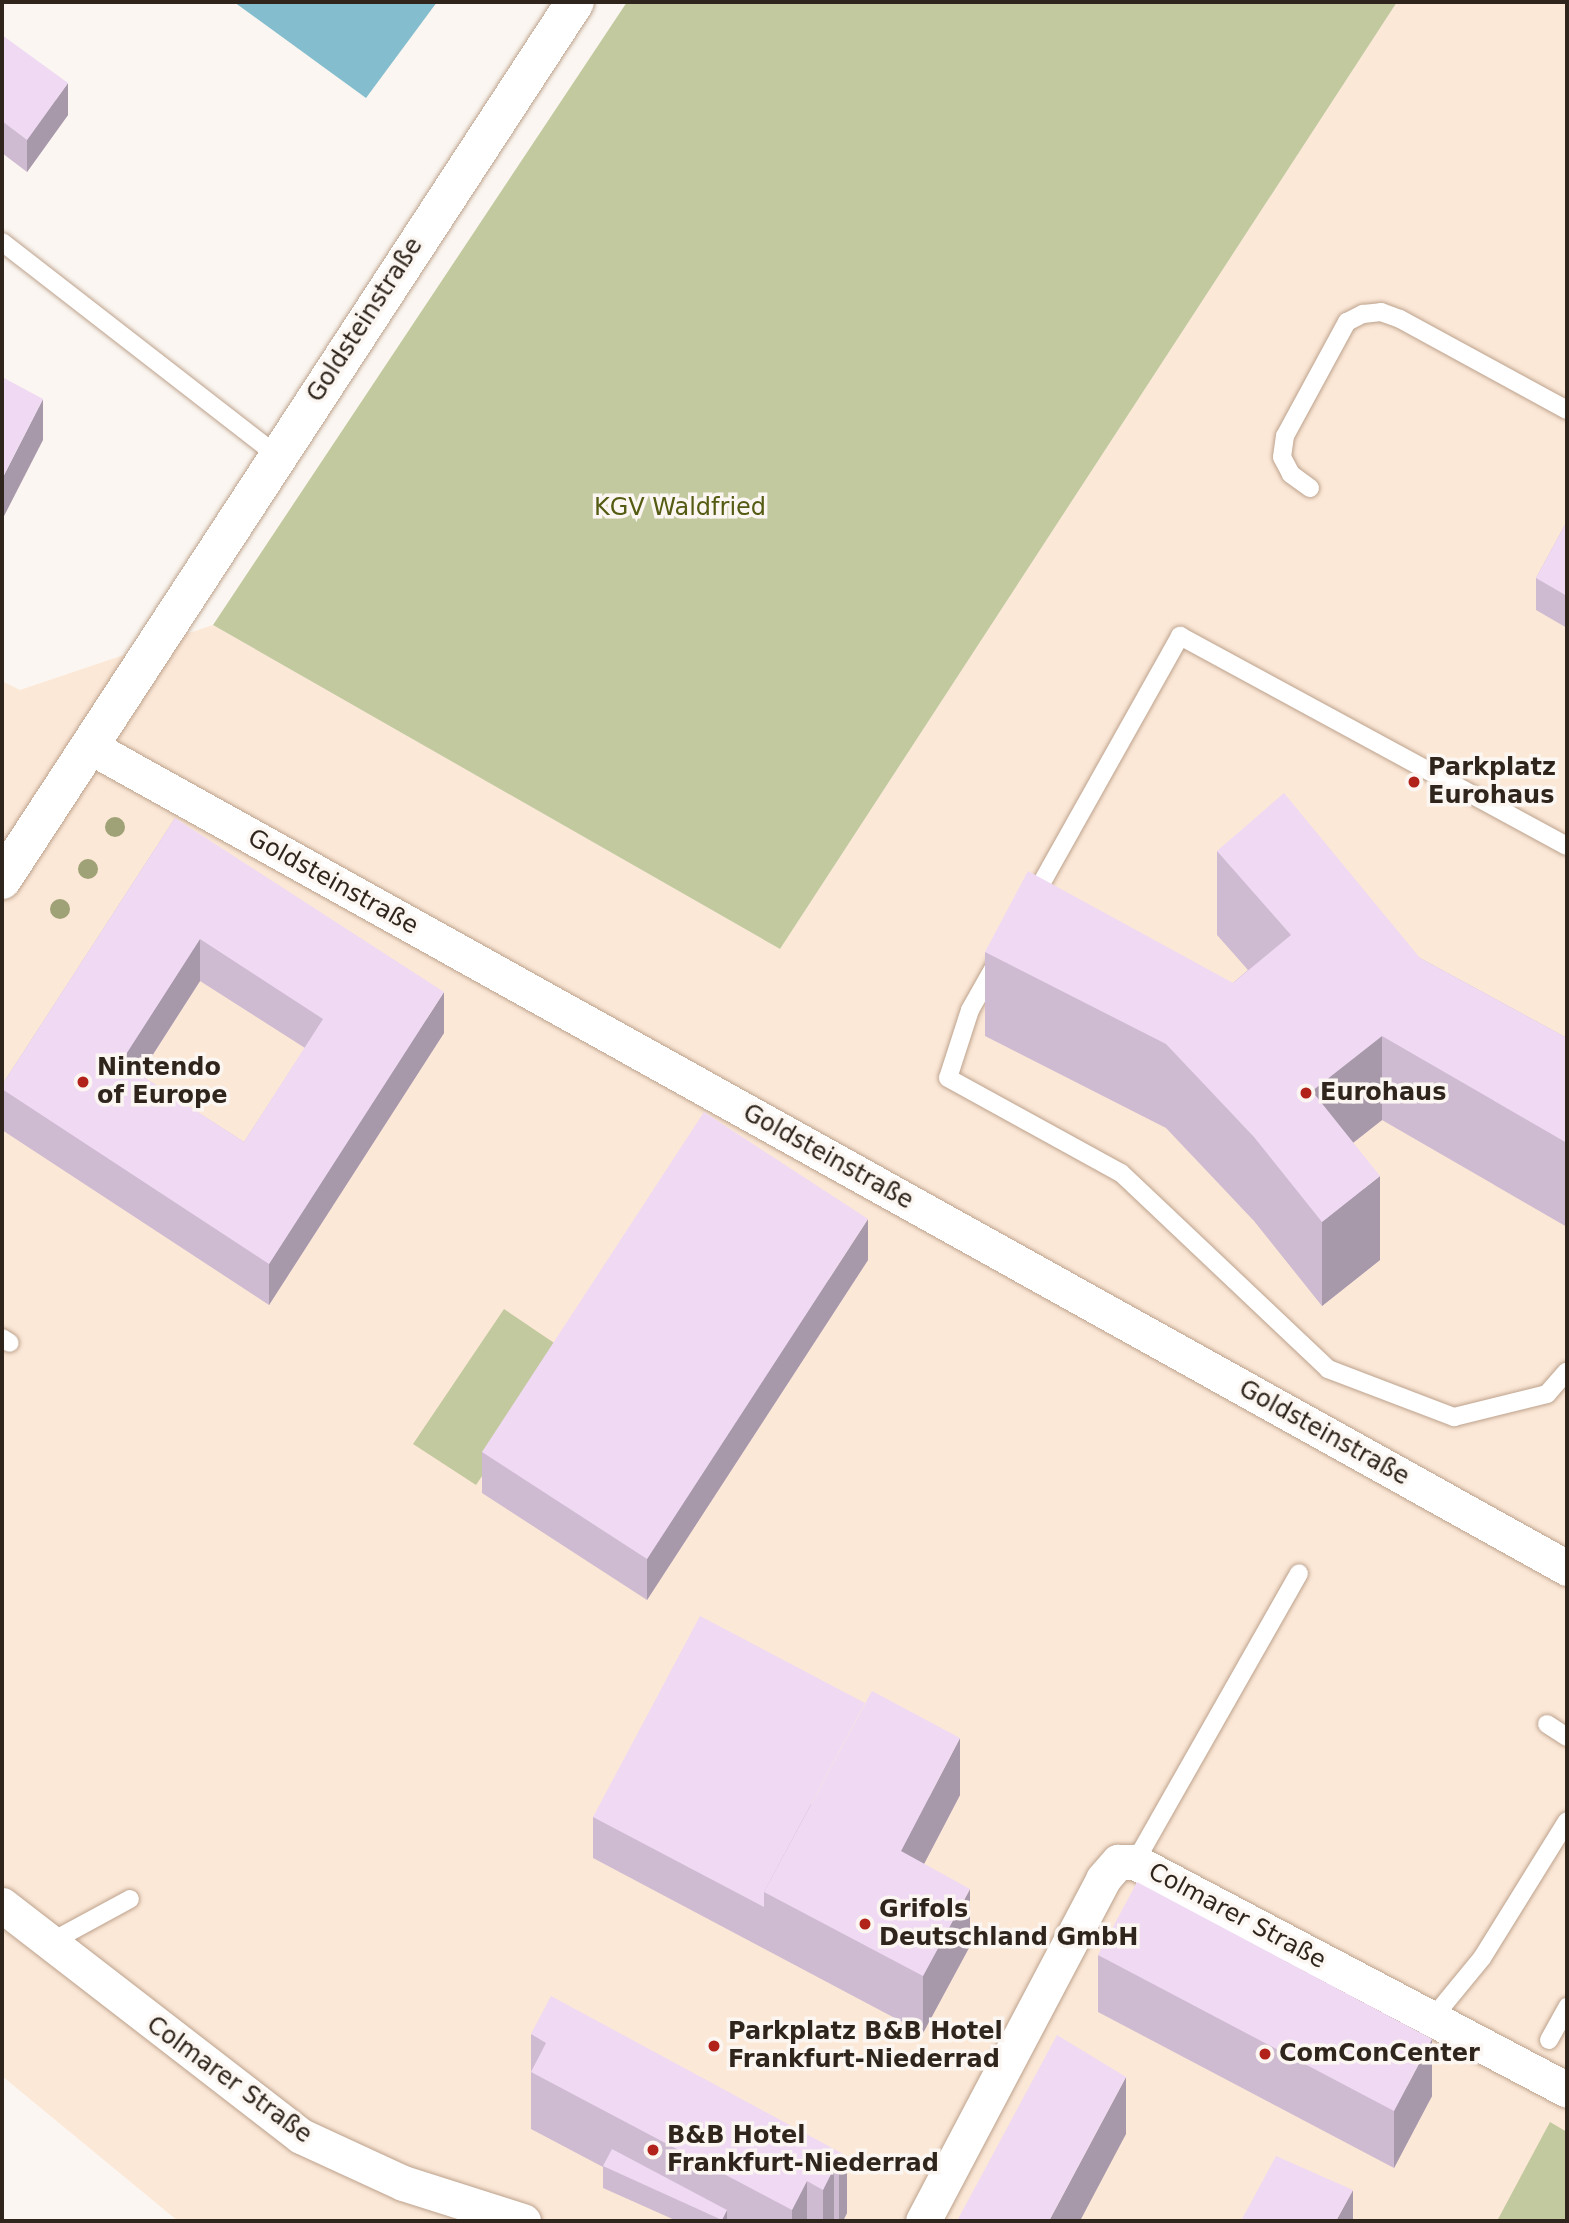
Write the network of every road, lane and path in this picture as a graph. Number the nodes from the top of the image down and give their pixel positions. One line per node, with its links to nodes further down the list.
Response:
1 (575, 2): 4 (street, Goldsteinstraße)
2 (2, 242): 4 (lane)
3 (1567, 410): 5 (lane)
4 (277, 455): 6 (street, Goldsteinstraße)
5 (1310, 488)
6 (89, 746): 8 (street, Goldsteinstraße); 12 (street, Goldsteinstraße)
7 (1567, 846): 9 (lane)
8 (2, 880)
9 (1024, 914)
10 (1004, 950): 11 (lane)
11 (1567, 1371)
12 (1567, 1569)
13 (1299, 1573): 17 (lane)
14 (1547, 1724): 15 (lane)
15 (1567, 1737)
16 (1567, 1821): 22 (lane)
17 (1135, 1862): 22 (street, Colmarer Straße); 26 (street, Colmarer Straße)
18 (130, 1899): 20 (lane)
19 (2, 1905): 20 (street, Colmarer Straße)
20 (49, 1942): 25 (street, Colmarer Straße)
21 (1567, 2007): 23 (lane)
22 (1431, 2020): 24 (street, Colmarer Straße)
23 (1549, 2040)
24 (1567, 2090)
25 (523, 2221)
26 (923, 2221)

